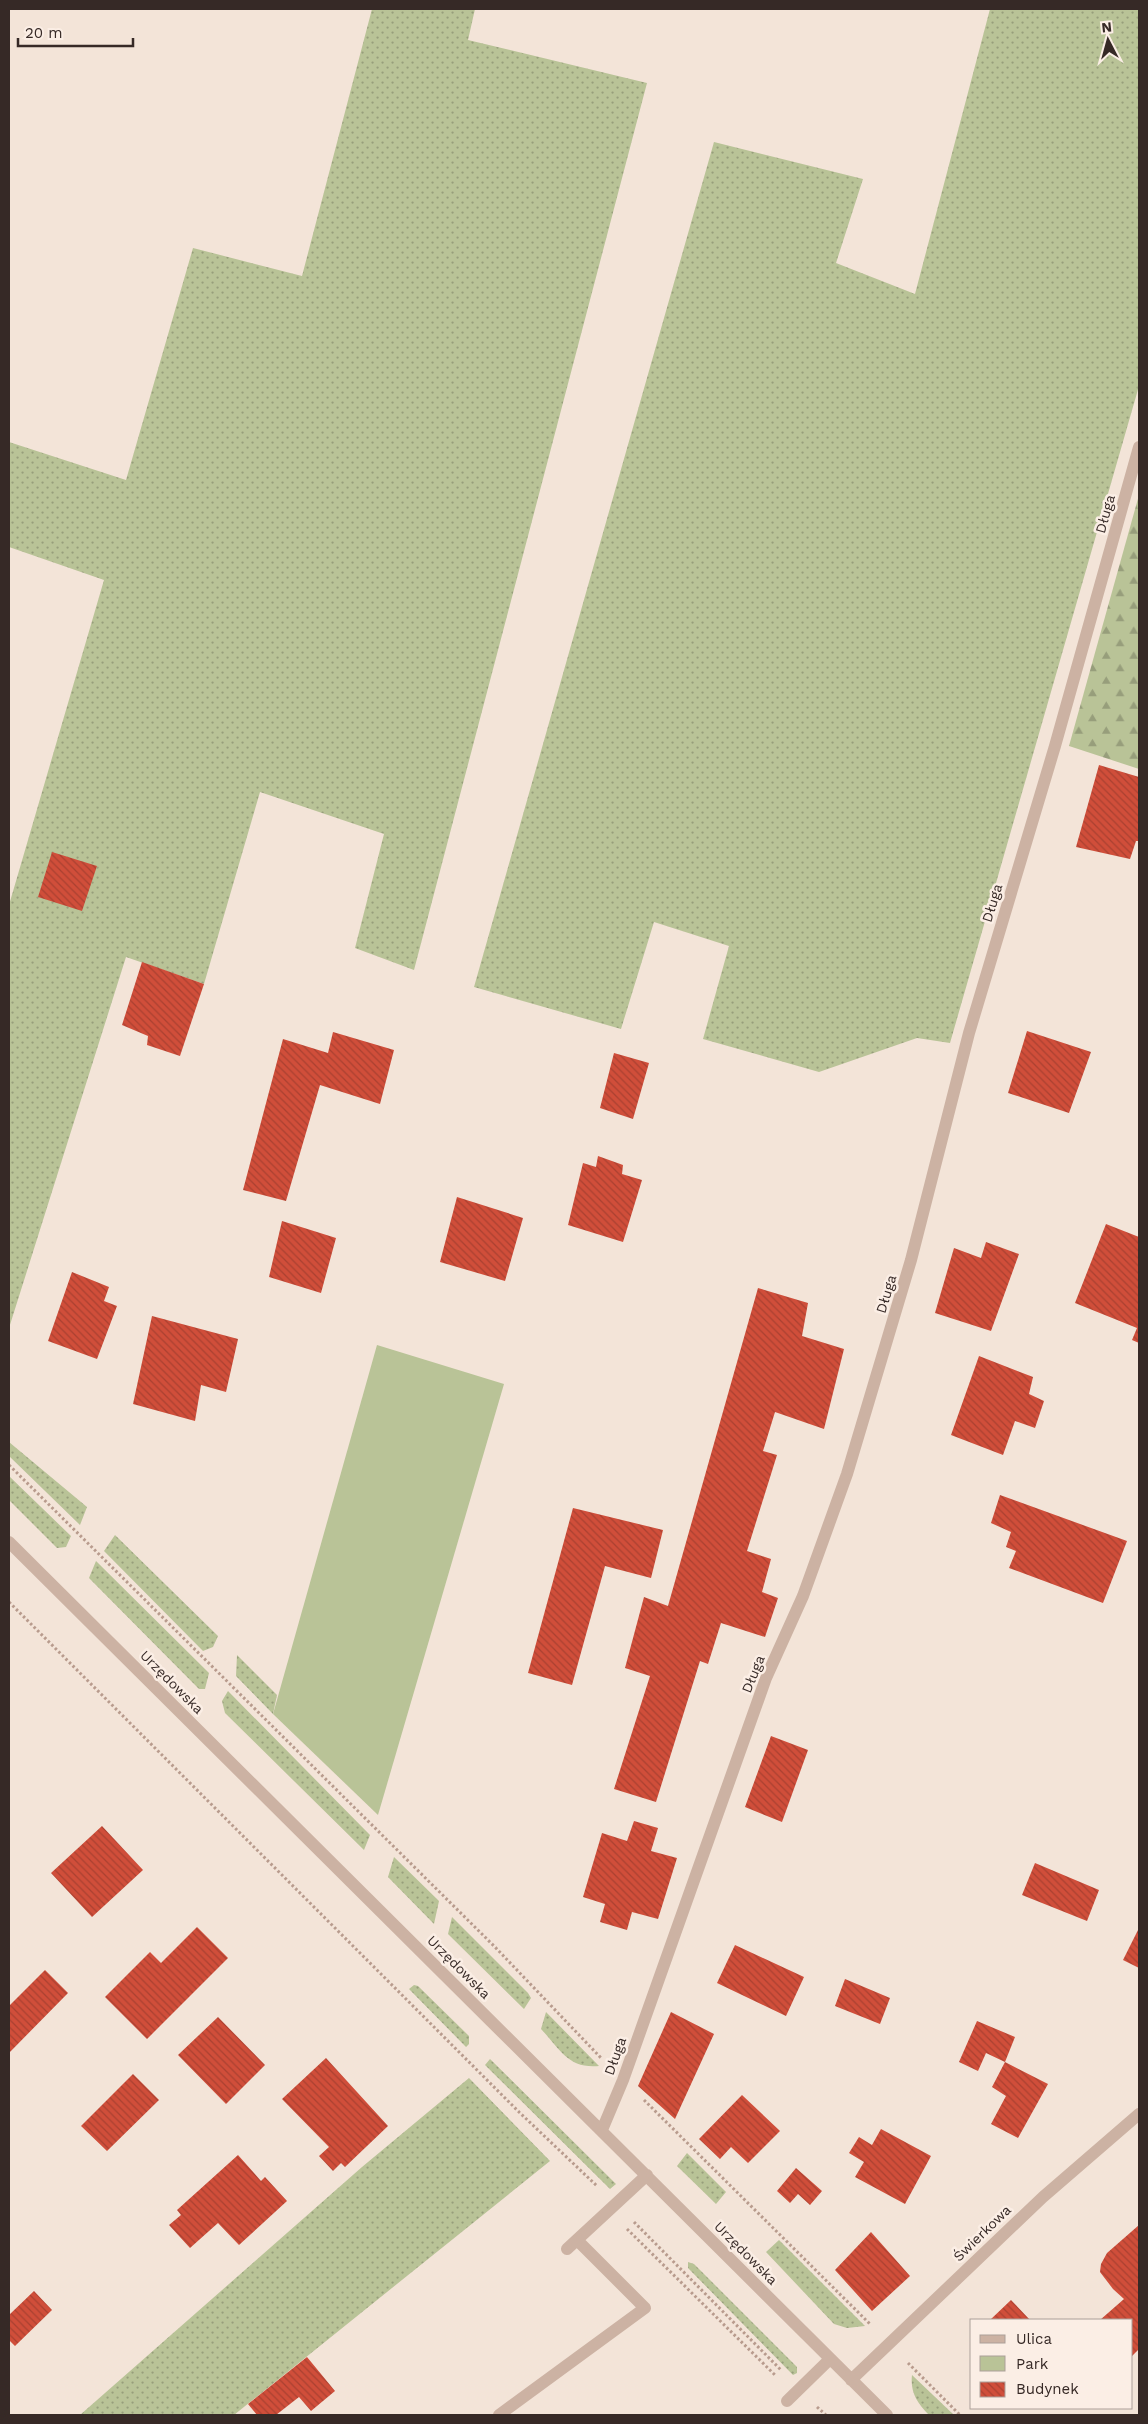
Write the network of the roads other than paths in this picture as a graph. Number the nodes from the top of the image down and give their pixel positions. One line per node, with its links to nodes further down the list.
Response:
1 (1139, 446): 4 (street, Długa)
2 (9, 1542): 4 (street, Urzędowska)
3 (1139, 2114): 7 (street, Świerkowa)
4 (602, 2130): 5 (street, Urzędowska)
5 (647, 2175): 6 (street, Urzędowska); 9 (street)
6 (830, 2359): 7 (street, Urzędowska); 8 (street)
7 (851, 2380): 10 (street, Urzędowska)
8 (793, 2395)
9 (499, 2415)
10 (887, 2415)

